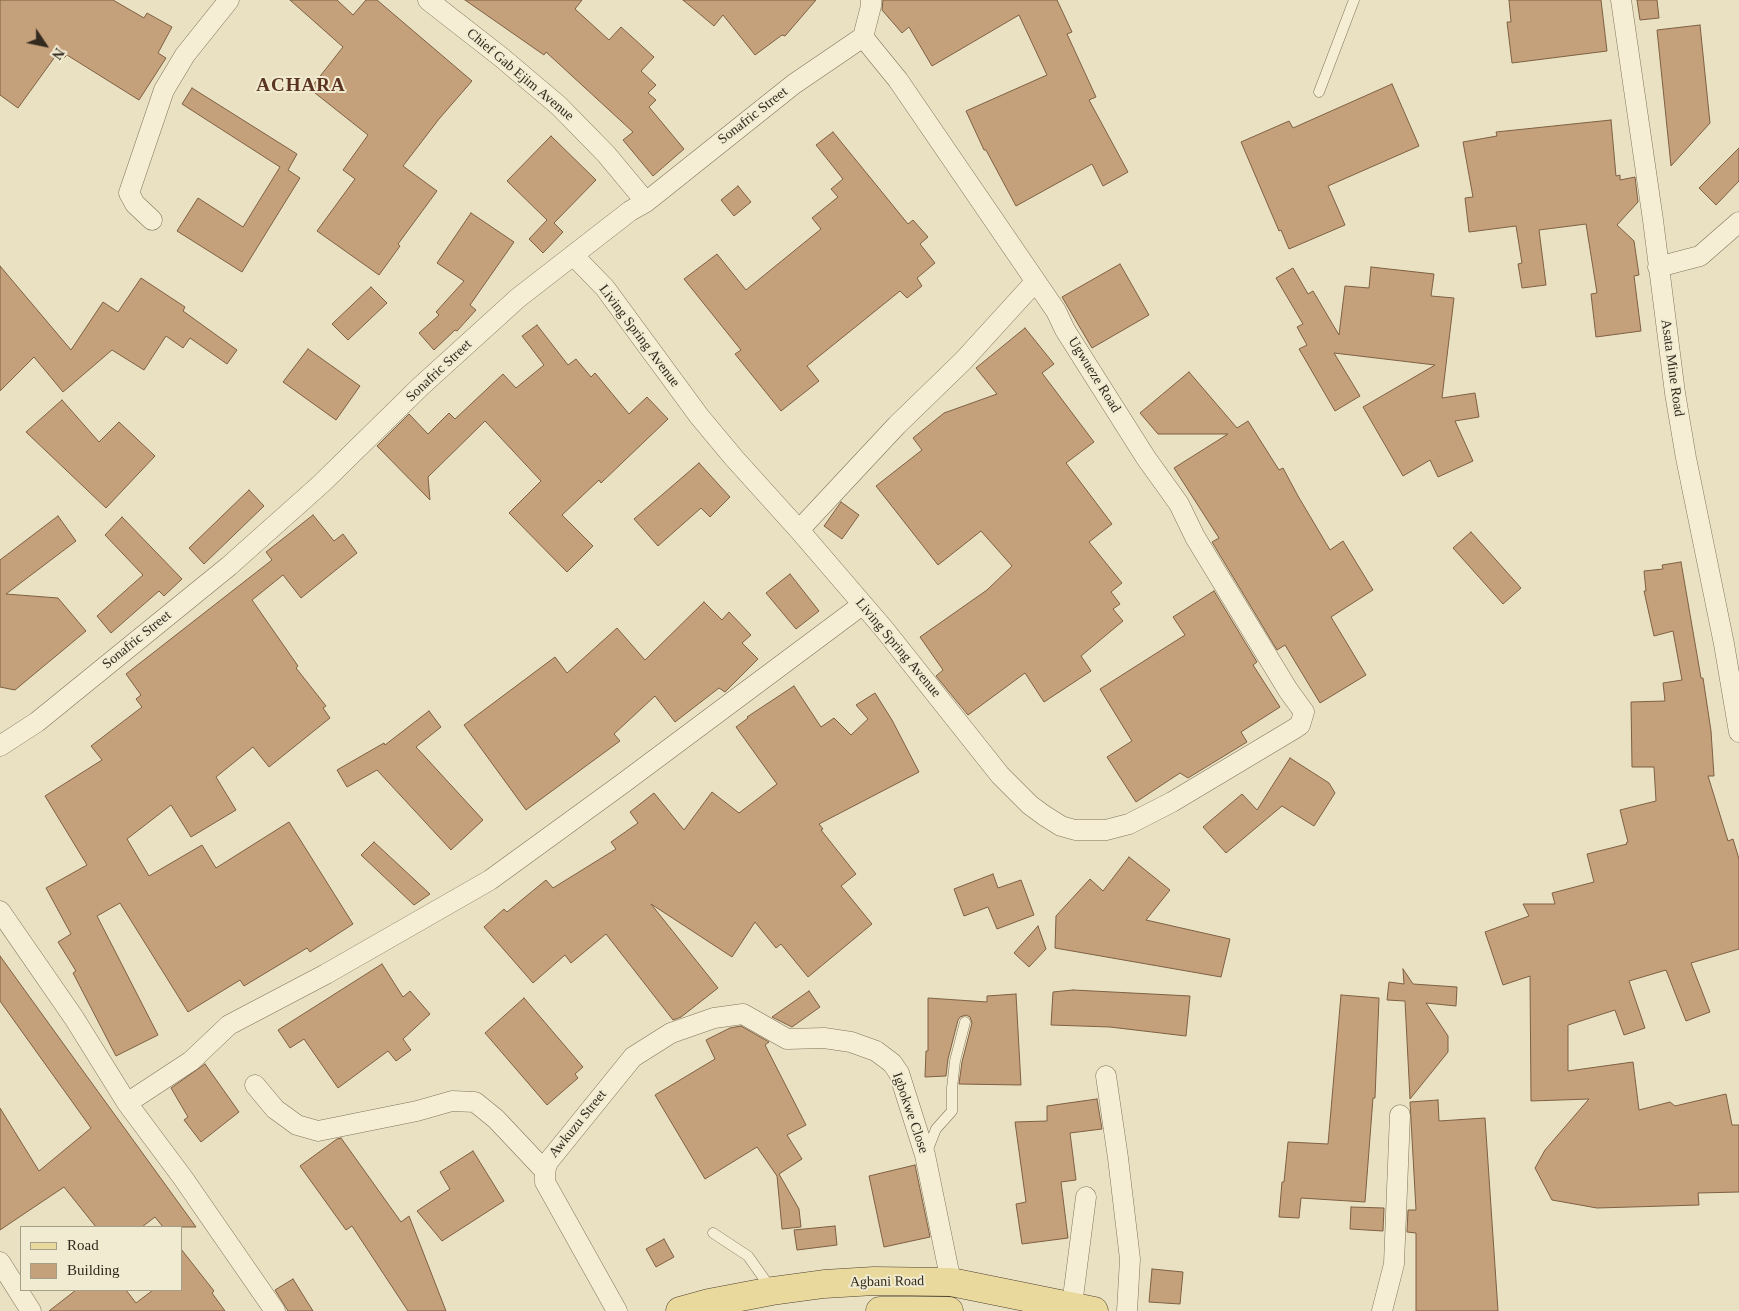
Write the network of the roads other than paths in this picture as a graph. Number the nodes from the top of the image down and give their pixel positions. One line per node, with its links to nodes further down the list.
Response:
1 (229, 0): 9 (street)
2 (428, 0): 8 (street, Chief Gab Ejim Avenue)
3 (871, 0): 6 (street)
4 (1354, 0): 7 (lane)
5 (1621, 0): 12 (street, Asata Mine Road)
6 (863, 37): 8 (street, Sonafric Street); 13 (street, Ugwueze Road)
7 (1319, 92)
8 (646, 202): 11 (street, Sonafric Street)
9 (152, 220)
10 (1739, 222): 12 (street)
11 (572, 255): 14 (street, Living Spring Avenue); 19 (street, Sonafric Street)
12 (1658, 266): 16 (street, Asata Mine Road)
13 (1035, 282): 14 (street); 17 (street, Ugwueze Road)
14 (799, 530): 15 (street, Living Spring Avenue)
15 (862, 605): 17 (street, Living Spring Avenue); 25 (street)
16 (1737, 709): 18 (street, Asata Mine Road)
17 (1300, 724)
18 (1739, 732)
19 (0, 746)
20 (0, 911): 25 (street)
21 (965, 1022): 27 (lane)
22 (694, 1024): 27 (street, Igbokwe Close); 28 (street, Awkuzu Street)
23 (1106, 1076): 41 (street)
24 (255, 1084): 28 (street)
25 (127, 1103): 36 (street)
26 (1400, 1114): 42 (street)
27 (926, 1154): 32 (street, Igbokwe Close)
28 (545, 1171): 37 (street, Awkuzu Street)
29 (1086, 1197): 34 (street)
30 (713, 1232): 33 (lane)
31 (0, 1262): 35 (street)
32 (951, 1282): 33 (main road, Agbani Road); 34 (main road, Agbani Road)
33 (772, 1291): 38 (main road, Agbani Road)
34 (1083, 1308)
35 (31, 1311)
36 (275, 1311)
37 (618, 1311)
38 (680, 1311)
39 (880, 1311): 40 (main road, Agbani Road)
40 (949, 1311)
41 (1127, 1311)
42 (1382, 1311)

